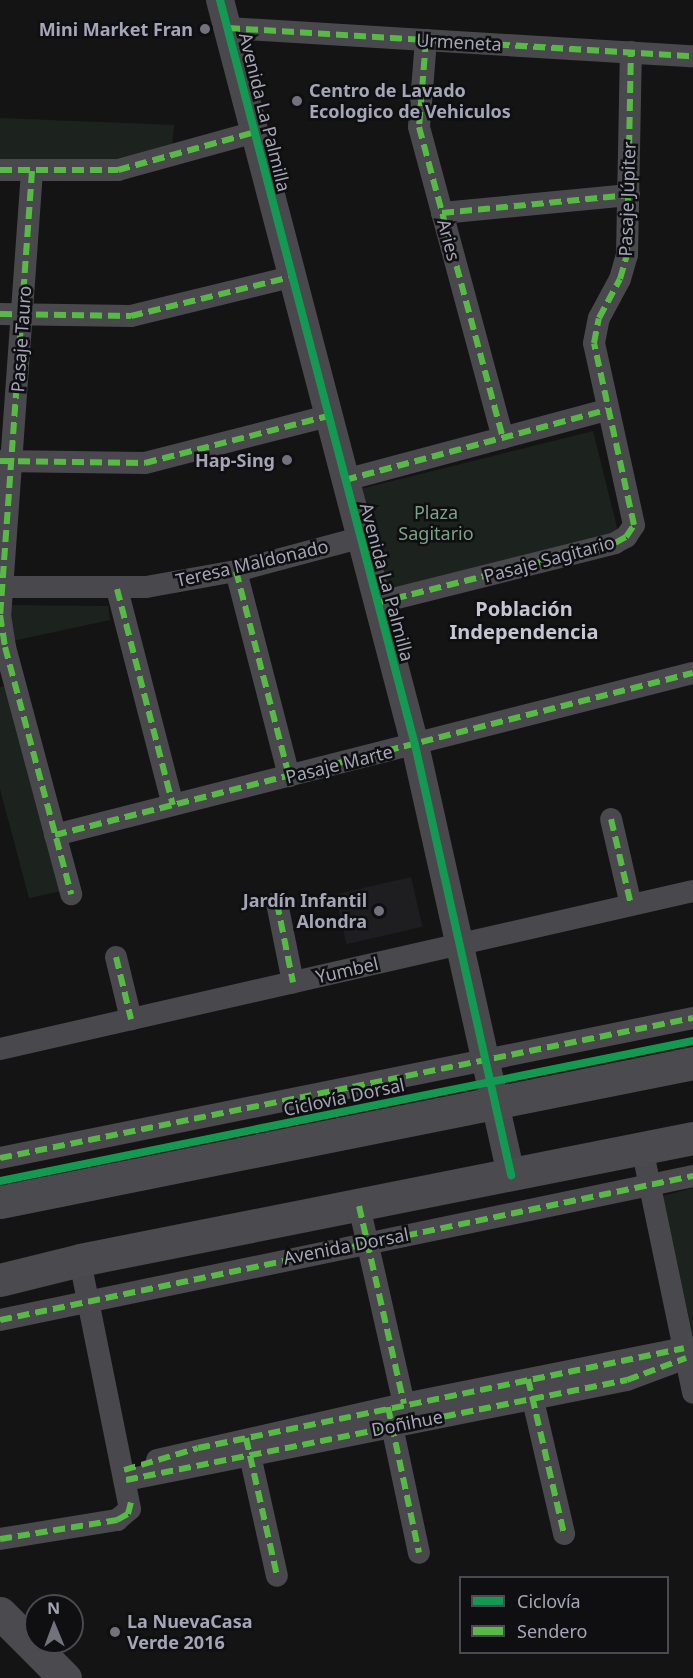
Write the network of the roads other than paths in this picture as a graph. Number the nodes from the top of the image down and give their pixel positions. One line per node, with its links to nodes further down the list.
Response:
1 (220, 0): 2 (street, Avenida La Palmilla)
2 (228, 28): 3 (street, Urmeneta); 6 (street, Avenida La Palmilla)
3 (426, 40): 4 (street, Urmeneta); 10 (street, Aries)
4 (631, 52): 5 (street, Urmeneta); 9 (street, Pasaje Júpiter)
5 (691, 56)
6 (255, 132): 8 (street); 11 (street, Avenida La Palmilla)
7 (0, 170): 8 (street)
8 (32, 171): 12 (street, Pasaje Tauro)
9 (629, 195): 10 (street); 13 (street, Pasaje Júpiter)
10 (442, 213): 15 (street, Aries)
11 (291, 277): 12 (street); 14 (street, Avenida La Palmilla)
12 (11, 315): 16 (street, Pasaje Tauro)
13 (607, 410): 15 (street); 22 (street, Pasaje Sagitario)
14 (328, 416): 16 (street); 17 (street, Avenida La Palmilla)
15 (503, 438): 17 (street)
16 (6, 462): 20 (street, Pasaje Tauro)
17 (345, 480): 18 (street, Avenida La Palmilla)
18 (360, 538): 19 (street, Teresa Maldonado); 22 (street, Avenida La Palmilla)
19 (236, 571): 21 (street, Teresa Maldonado); 26 (street)
20 (0, 587): 21 (street, Teresa Maldonado); 24 (street, Pasaje Tauro)
21 (117, 589): 27 (street)
22 (377, 603): 25 (street, Avenida La Palmilla)
23 (693, 673): 25 (street, Pasaje Marte)
24 (6, 676): 29 (street, Pasaje Tauro)
25 (415, 745): 26 (street, Pasaje Marte); 34 (street, Avenida La Palmilla)
26 (289, 776): 27 (street, Pasaje Marte)
27 (173, 805): 29 (street, Pasaje Marte)
28 (611, 819): 33 (street)
29 (55, 835): 31 (street, Pasaje Tauro)
30 (693, 891): 33 (street, Yumbel)
31 (71, 894)
32 (277, 903): 36 (street)
33 (631, 905): 34 (street, Yumbel)
34 (460, 944): 36 (street, Yumbel); 40 (street, Avenida La Palmilla)
35 (116, 957): 38 (street)
36 (293, 982): 38 (street, Yumbel)
37 (693, 1018): 40 (street)
38 (131, 1019): 39 (street, Yumbel)
39 (0, 1049)
40 (485, 1060): 42 (street, Avenida La Palmilla); 45 (street)
41 (693, 1063): 42 (main road)
42 (495, 1104): 46 (street, Avenida La Palmilla); 49 (main road)
43 (693, 1138): 44 (main road, Avenida Dorsal)
44 (642, 1148): 46 (main road, Avenida Dorsal); 48 (street)
45 (0, 1158)
46 (511, 1175): 50 (main road, Avenida Dorsal)
47 (693, 1176): 48 (street, Avenida Dorsal)
48 (650, 1185): 51 (street, Avenida Dorsal); 56 (street)
49 (0, 1202)
50 (359, 1206): 51 (street); 52 (main road, Avenida Dorsal)
51 (367, 1242): 54 (street, Avenida Dorsal); 59 (street)
52 (80, 1260): 53 (main road, Avenida Dorsal); 54 (street)
53 (0, 1280)
54 (88, 1299): 55 (street, Avenida Dorsal); 61 (street)
55 (0, 1320)
56 (685, 1353): 57 (street, Doñihue); 58 (street)
57 (531, 1389): 59 (street, Doñihue); 62 (street)
58 (693, 1393)
59 (394, 1413): 60 (street, Doñihue); 64 (street)
60 (248, 1446): 61 (street, Doñihue); 65 (street)
61 (125, 1475): 63 (street)
62 (564, 1534)
63 (0, 1539)
64 (419, 1553)
65 (277, 1576)
66 (0, 1613): 67 (main road)
67 (65, 1678)

